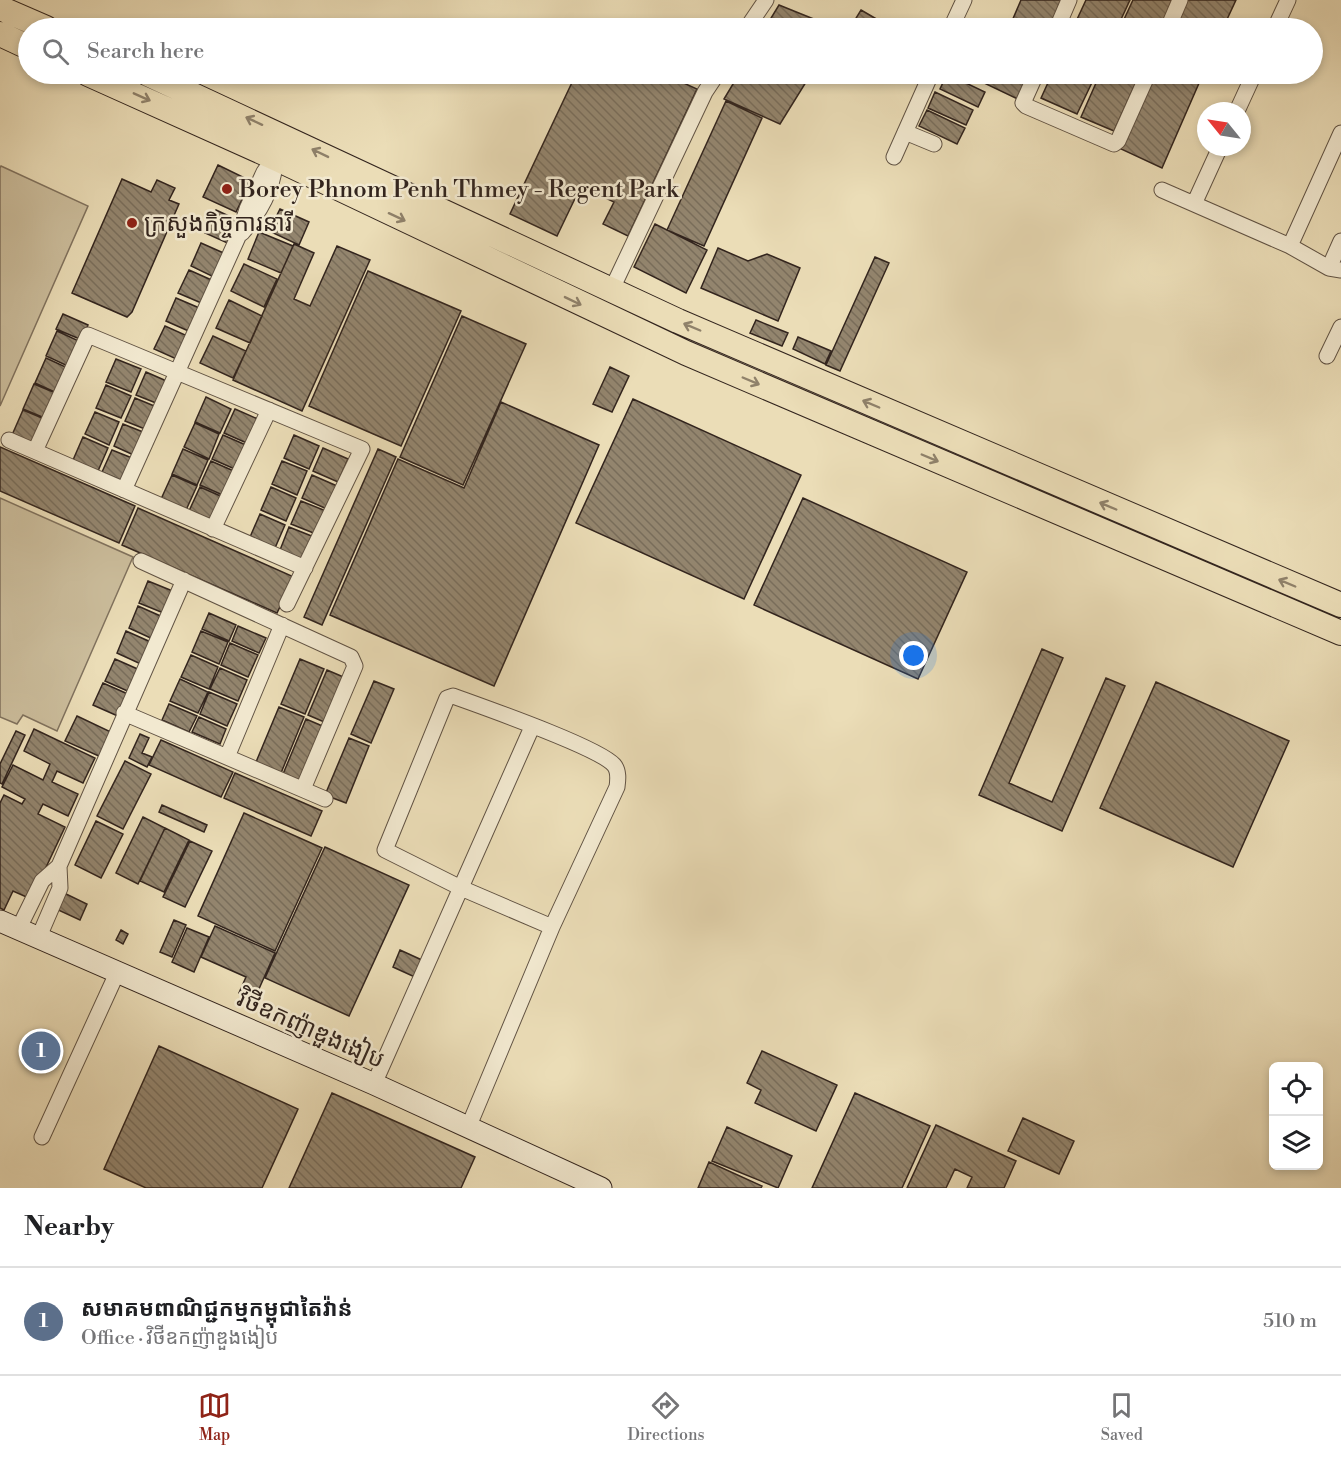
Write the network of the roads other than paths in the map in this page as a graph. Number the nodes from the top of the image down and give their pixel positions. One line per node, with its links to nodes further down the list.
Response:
1 (766, 0): 8 (street)
2 (964, 0): 9 (street)
3 (1069, 0): 10 (street)
4 (1180, 0): 11 (street)
5 (1288, 0): 12 (street)
6 (0, 8): 7 (main road)
7 (23, 18)
8 (754, 18)
9 (956, 18)
10 (1061, 18)
11 (1172, 18)
12 (1280, 18)
13 (0, 34): 14 (main road)
14 (18, 42)
15 (110, 84): 29 (main road, one-way to 29)
16 (170, 84): 25 (main road, one-way to 16)
17 (710, 84): 35 (street)
18 (927, 84): 23 (street)
19 (1032, 84): 20 (street)
20 (1144, 84)
21 (1249, 84): 22 (street)
22 (1241, 102)
23 (905, 132): 26 (street); 28 (street)
24 (1341, 133): 33 (street)
25 (285, 136): 29 (street); 35 (main road, one-way to 25)
26 (934, 144)
27 (1216, 156): 31 (street)
28 (894, 157)
29 (275, 158): 38 (street); 50 (main road, one-way to 50)
30 (1162, 190): 31 (street)
31 (1194, 204): 33 (street)
32 (1341, 241): 34 (street)
33 (1290, 246): 34 (street)
34 (1335, 269)
35 (611, 291): 48 (main road, one-way to 35)
36 (1341, 327): 37 (street)
37 (1327, 356)
38 (178, 372): 39 (street); 41 (street); 42 (street)
39 (269, 410): 43 (street); 45 (street)
40 (9, 440): 41 (street)
41 (35, 451): 42 (street)
42 (124, 490): 43 (street)
43 (213, 529): 45 (street)
44 (141, 561): 46 (street)
45 (305, 568): 47 (street)
46 (184, 580): 49 (street); 51 (street)
47 (287, 604)
48 (1341, 605)
49 (282, 626): 53 (street); 54 (street)
50 (1341, 633)
51 (124, 713): 53 (street); 56 (street)
52 (532, 727): 57 (street); 57 (street); 59 (street)
53 (227, 757): 54 (street)
54 (303, 789): 55 (street)
55 (325, 799)
56 (59, 866): 58 (street); 60 (street)
57 (460, 888): 59 (street); 62 (street)
58 (9, 925): 60 (street, វិថីឧកញ៉ាឌួងងៀប)
59 (552, 927): 63 (street)
60 (38, 939): 61 (street, វិថីឧកញ៉ាឌួងងៀប)
61 (117, 973): 62 (street, វិថីឧកញ៉ាឌួងងៀប); 64 (street)
62 (374, 1084): 63 (street, វិថីឧកញ៉ាឌួងងៀប)
63 (468, 1128): 65 (street, វិថីឧកញ៉ាឌួងងៀប)
64 (42, 1137)
65 (601, 1188)

